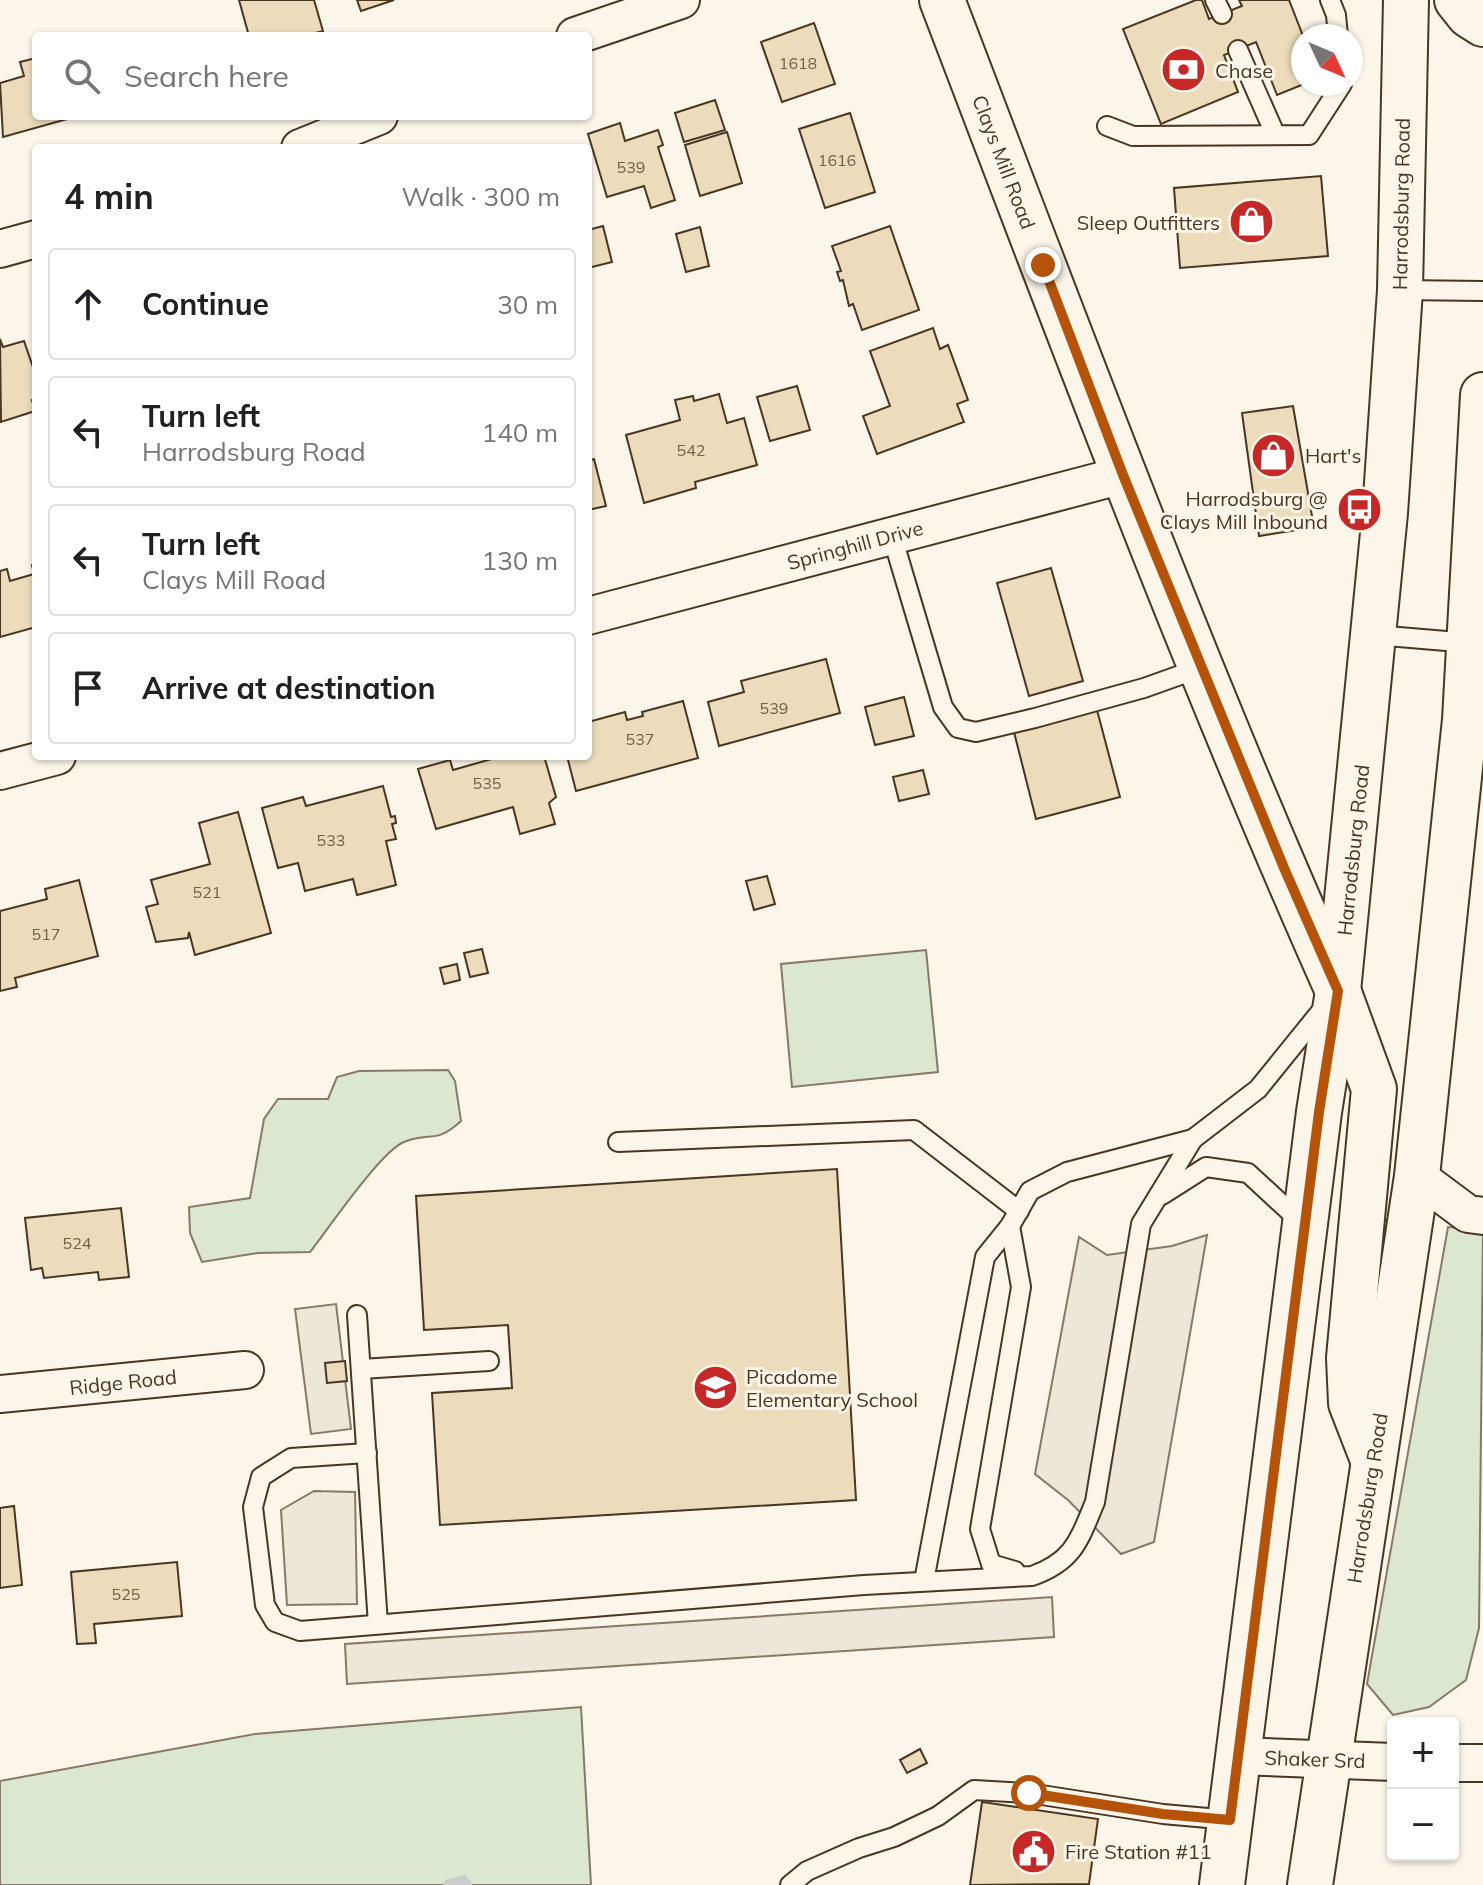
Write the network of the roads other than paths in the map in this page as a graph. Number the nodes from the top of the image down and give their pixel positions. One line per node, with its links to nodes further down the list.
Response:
1 (681, 0): 8 (street)
2 (942, 0): 20 (main road, Clays Mill Road)
3 (1330, 0): 6 (lane)
4 (1406, 0): 17 (main road, Harrodsburg Road)
5 (1457, 0): 7 (main road)
6 (1335, 24)
7 (1483, 24)
8 (587, 32)
9 (1238, 50): 13 (lane)
10 (1334, 96): 13 (lane)
11 (369, 120): 14 (street)
12 (1107, 126): 13 (lane)
13 (1275, 134)
14 (310, 144)
15 (32, 240): 16 (street)
16 (0, 249)
17 (1400, 290): 18 (lane); 23 (main road, Harrodsburg Road)
18 (1483, 291)
19 (1483, 395): 24 (main road, Harrodsburg Road)
20 (1123, 475): 21 (street, Springhill Drive); 25 (main road, Clays Mill Road)
21 (892, 536): 22 (street, Springhill Drive); 25 (lane)
22 (592, 615)
23 (1375, 635): 24 (lane); 28 (main road, Harrodsburg Road)
24 (1470, 643): 31 (main road, Harrodsburg Road)
25 (1201, 667): 28 (main road, Clays Mill Road)
26 (42, 760): 27 (street)
27 (0, 771)
28 (1338, 991): 29 (lane); 35 (main road, Harrodsburg Road); 42 (main road, Clays Mill Road)
29 (1193, 1139): 32 (lane); 34 (lane)
30 (618, 1142): 34 (lane)
31 (1417, 1176): 33 (street); 42 (main road, Harrodsburg Road)
32 (1153, 1201): 35 (lane); 43 (lane)
33 (1483, 1216)
34 (1014, 1219): 43 (lane); 44 (lane)
35 (1305, 1226): 46 (main road, Harrodsburg Road)
36 (357, 1315): 38 (lane)
37 (489, 1361): 38 (lane)
38 (361, 1369): 41 (lane)
39 (245, 1370): 40 (street, Ridge Road)
40 (0, 1394)
41 (367, 1453): 45 (lane); 45 (lane)
42 (1373, 1459): 47 (main road, Harrodsburg Road)
43 (1032, 1576): 44 (lane)
44 (924, 1581): 45 (lane)
45 (378, 1624)
46 (1238, 1756): 47 (street, Shaker Srd); 51 (main road, Harrodsburg Road)
47 (1328, 1761): 48 (street, Shaker Srd); 54 (main road, Harrodsburg Road)
48 (1387, 1762)
49 (1459, 1763): 50 (street)
50 (1483, 1763)
51 (1230, 1820): 52 (lane); 53 (main road, Harrodsburg Road)
52 (790, 1885)
53 (1222, 1885)
54 (1310, 1885)

